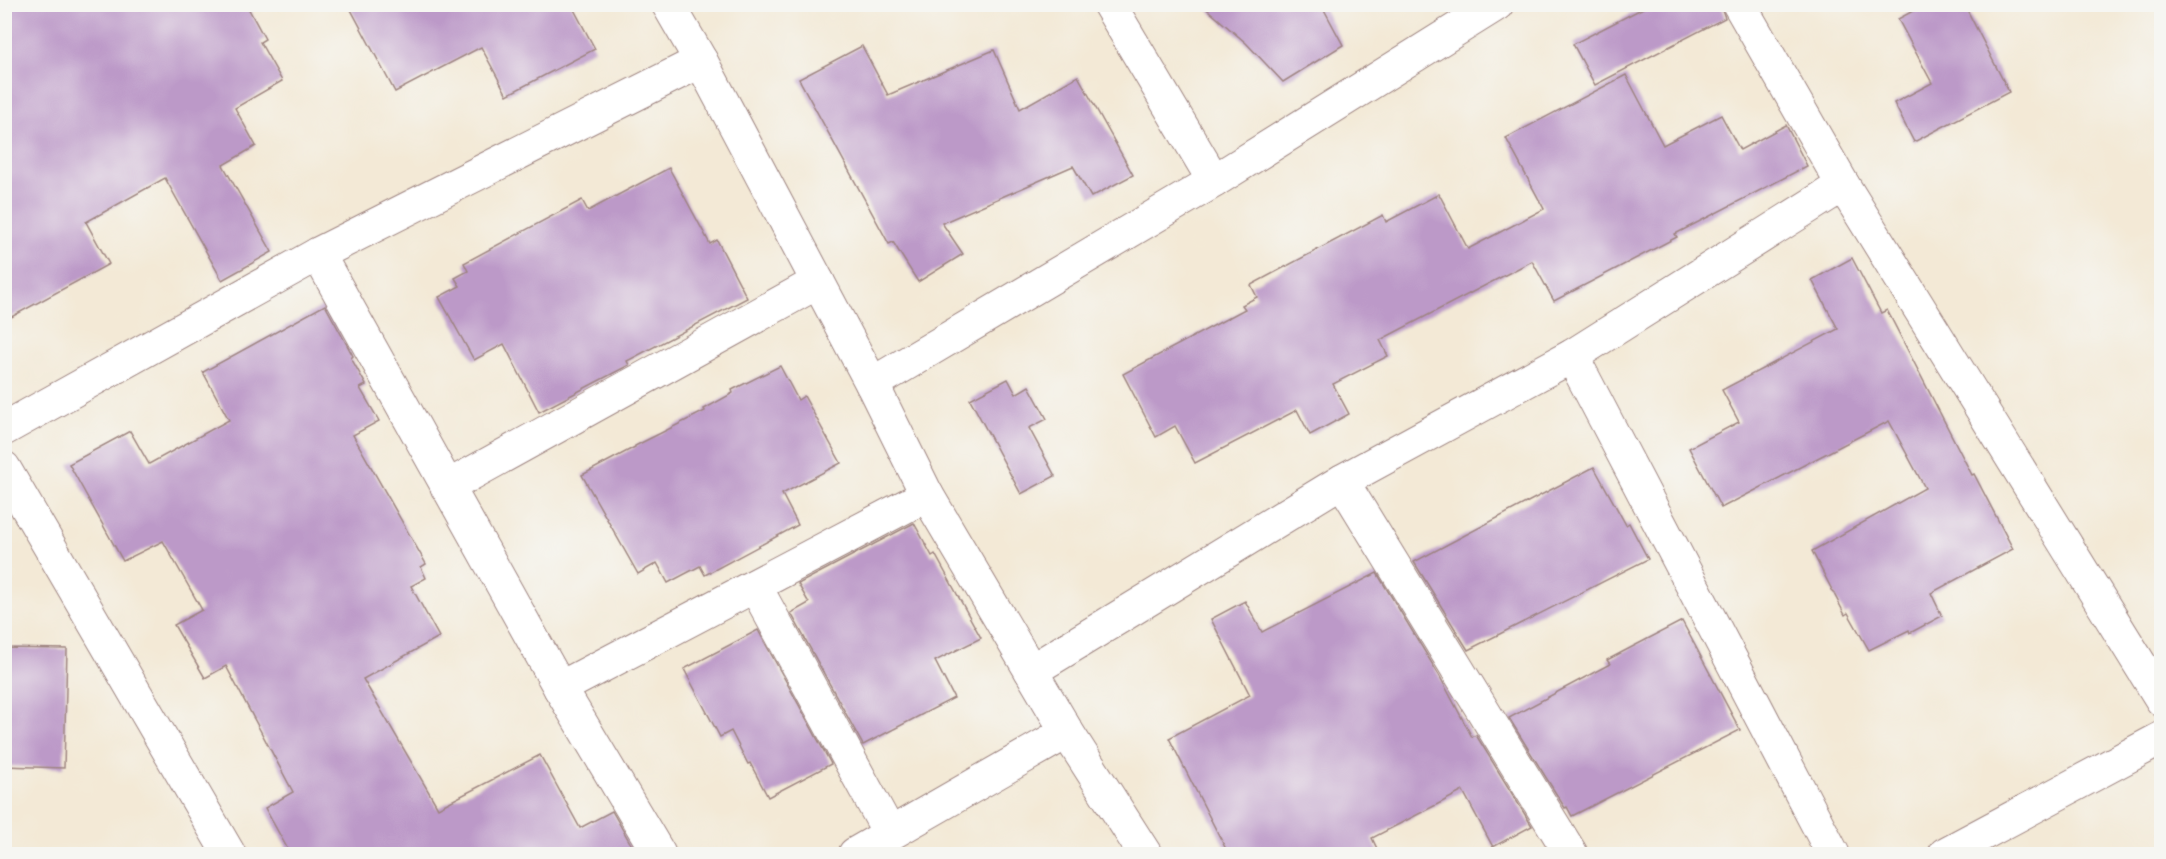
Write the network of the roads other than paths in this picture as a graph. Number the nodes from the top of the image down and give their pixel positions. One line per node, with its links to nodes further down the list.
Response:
1 (668, 4): 5 (street)
2 (1109, 4): 6 (street)
3 (1497, 4): 6 (street)
4 (1739, 4): 7 (street)
5 (701, 61): 8 (street); 9 (street)
6 (1214, 181): 11 (street)
7 (1843, 185): 10 (street); 20 (street)
8 (318, 254): 12 (street); 15 (street)
9 (818, 282): 11 (street); 15 (street)
10 (1572, 356): 14 (street); 29 (street)
11 (872, 384): 16 (street)
12 (4, 429)
13 (4, 468): 24 (street)
14 (1342, 481): 18 (street); 28 (street)
15 (447, 487): 19 (street)
16 (927, 495): 17 (street); 18 (street)
17 (754, 586): 19 (street); 23 (street)
18 (1031, 670): 21 (street)
19 (560, 688): 25 (street)
20 (2162, 700)
21 (1067, 732): 23 (street); 27 (street)
22 (2162, 738): 30 (street)
23 (890, 834): 26 (street)
24 (229, 855)
25 (658, 855)
26 (855, 855)
27 (1144, 855)
28 (1571, 855)
29 (1833, 855)
30 (1945, 855)

